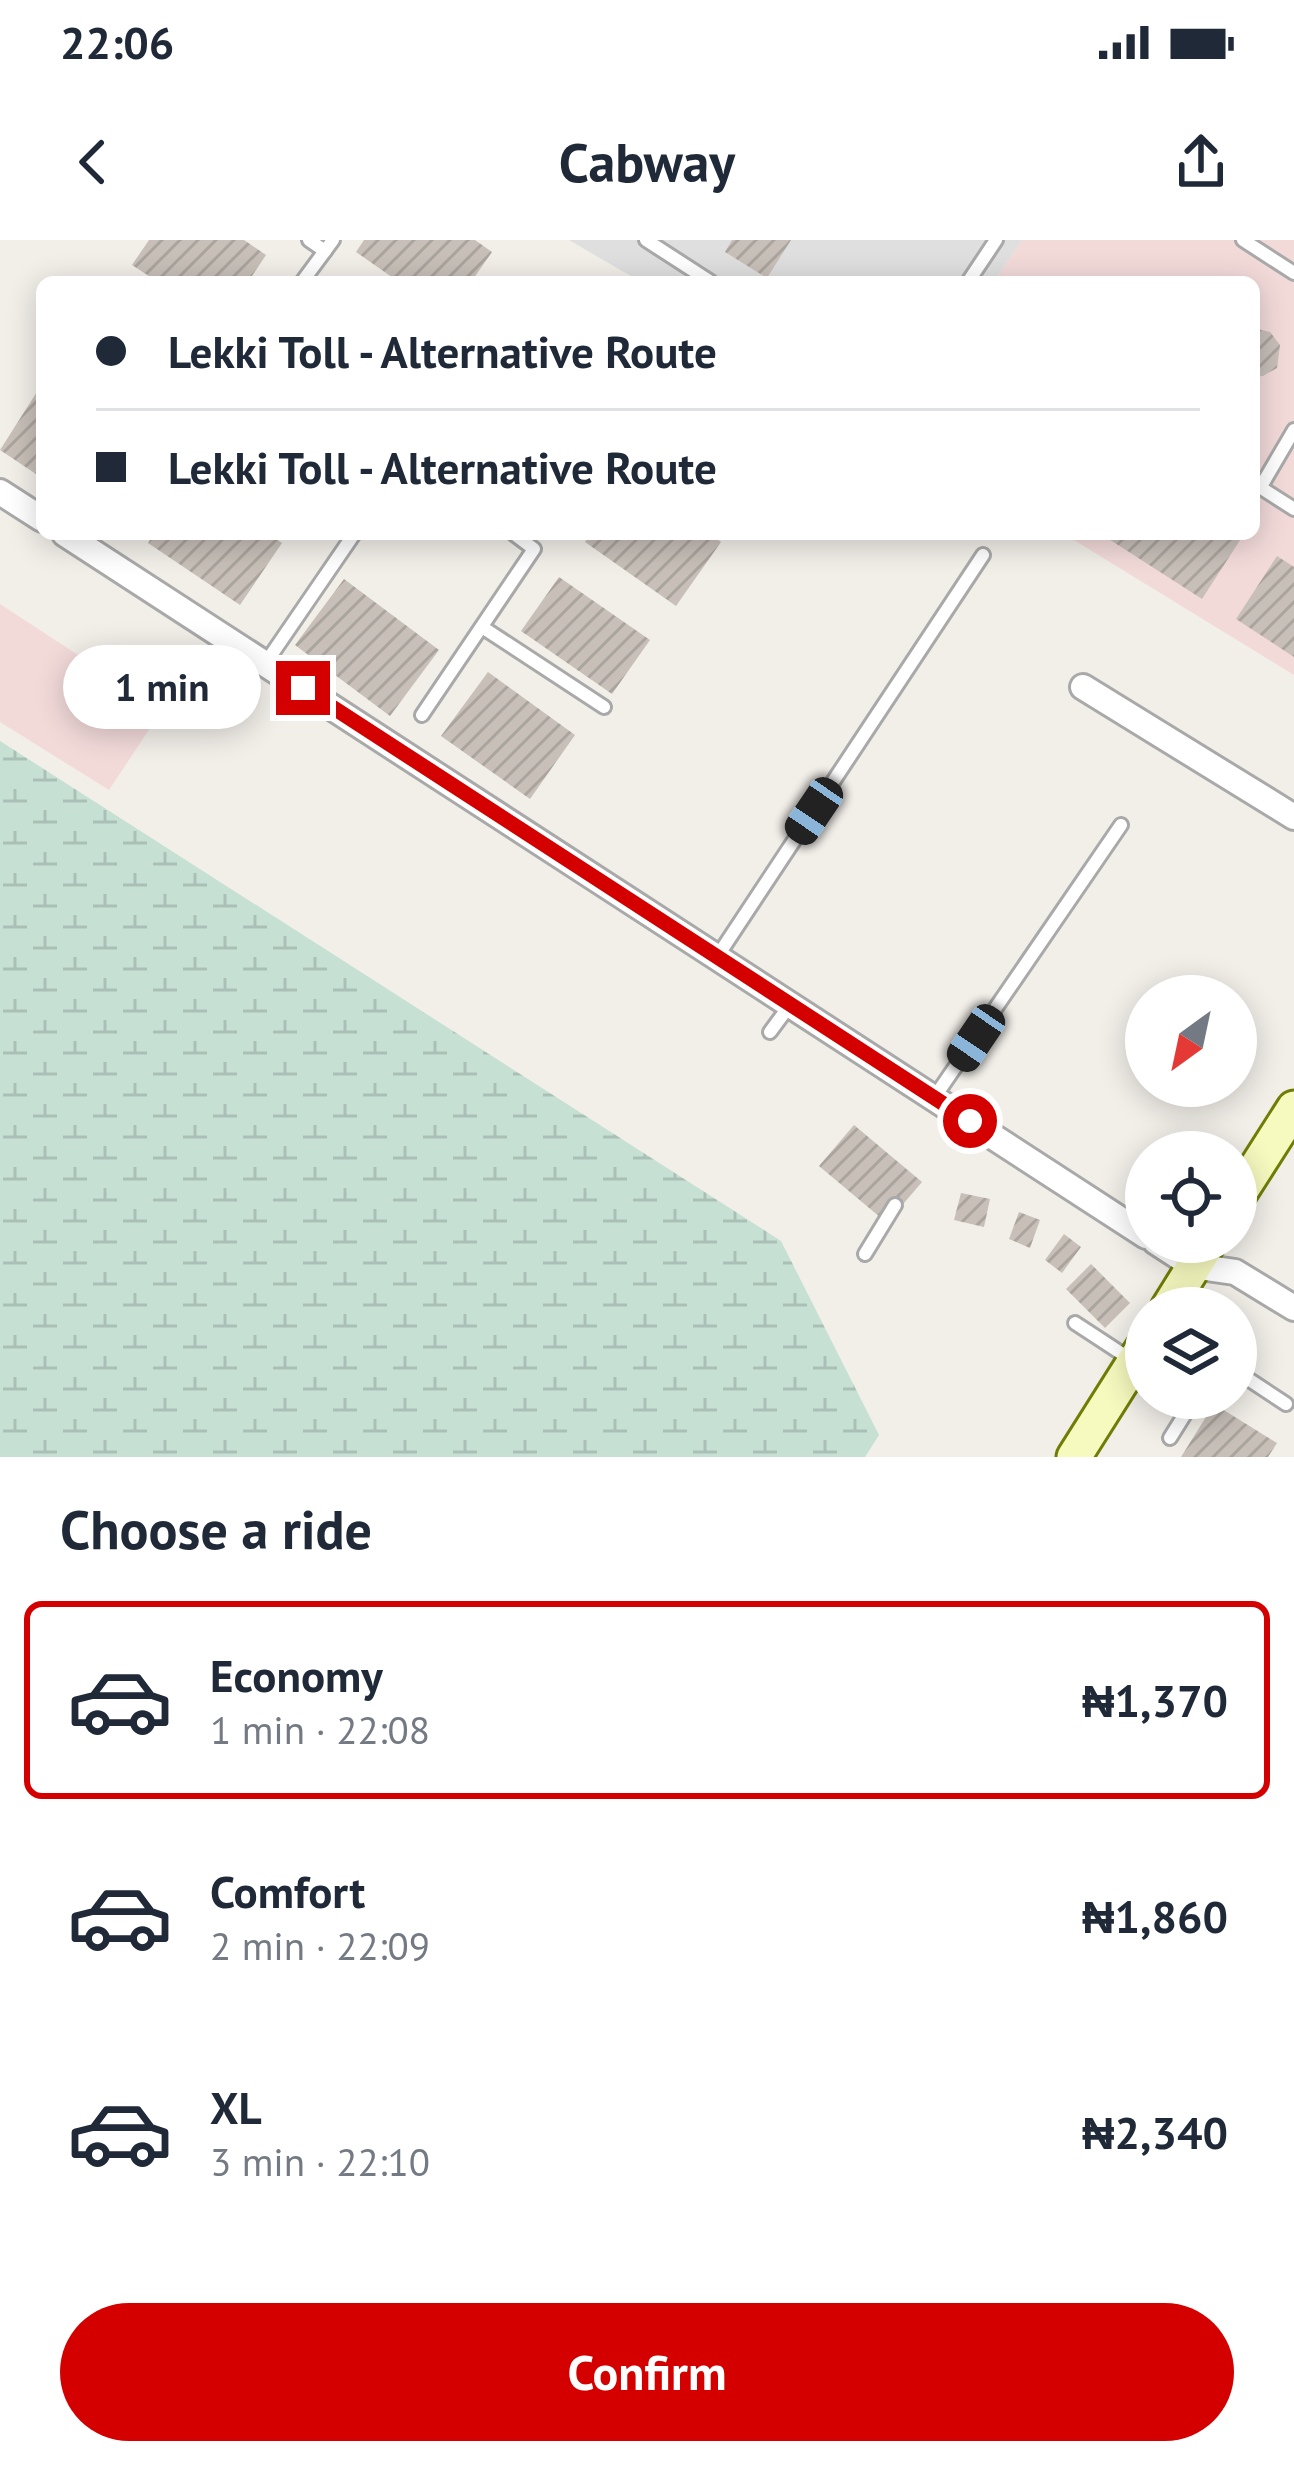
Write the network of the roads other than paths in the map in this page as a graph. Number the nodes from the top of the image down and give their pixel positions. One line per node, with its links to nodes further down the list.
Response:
1 (309, 240): 5 (lane)
2 (646, 240): 8 (lane)
3 (996, 240): 9 (lane)
4 (1243, 240): 6 (lane)
5 (329, 246): 7 (lane)
6 (1294, 273)
7 (306, 276)
8 (702, 276)
9 (972, 276)
10 (1294, 430): 11 (lane)
11 (1260, 481)
12 (1260, 487): 14 (lane)
13 (0, 492): 15 (street)
14 (1294, 509)
15 (36, 515)
16 (74, 540): 21 (street)
17 (350, 540): 21 (lane)
18 (522, 540): 20 (lane)
19 (983, 555): 27 (lane)
20 (482, 627): 23 (lane); 24 (lane)
21 (265, 664): 27 (street)
22 (1083, 687): 25 (street)
23 (604, 707)
24 (422, 715)
25 (1294, 818)
26 (1121, 824): 30 (lane)
27 (717, 957): 28 (street)
28 (790, 1005): 29 (lane); 30 (street)
29 (770, 1032)
30 (934, 1098): 34 (street)
31 (1294, 1108): 32 (main road)
32 (1257, 1166)
33 (895, 1204): 35 (lane)
34 (1125, 1222)
35 (865, 1254)
36 (1217, 1263): 37 (street)
37 (1294, 1308)
38 (1075, 1323): 39 (lane)
39 (1125, 1345)
40 (1125, 1376): 45 (main road)
41 (1257, 1385): 42 (lane)
42 (1286, 1404)
43 (1182, 1419): 44 (lane)
44 (1170, 1438)
45 (1074, 1457)

